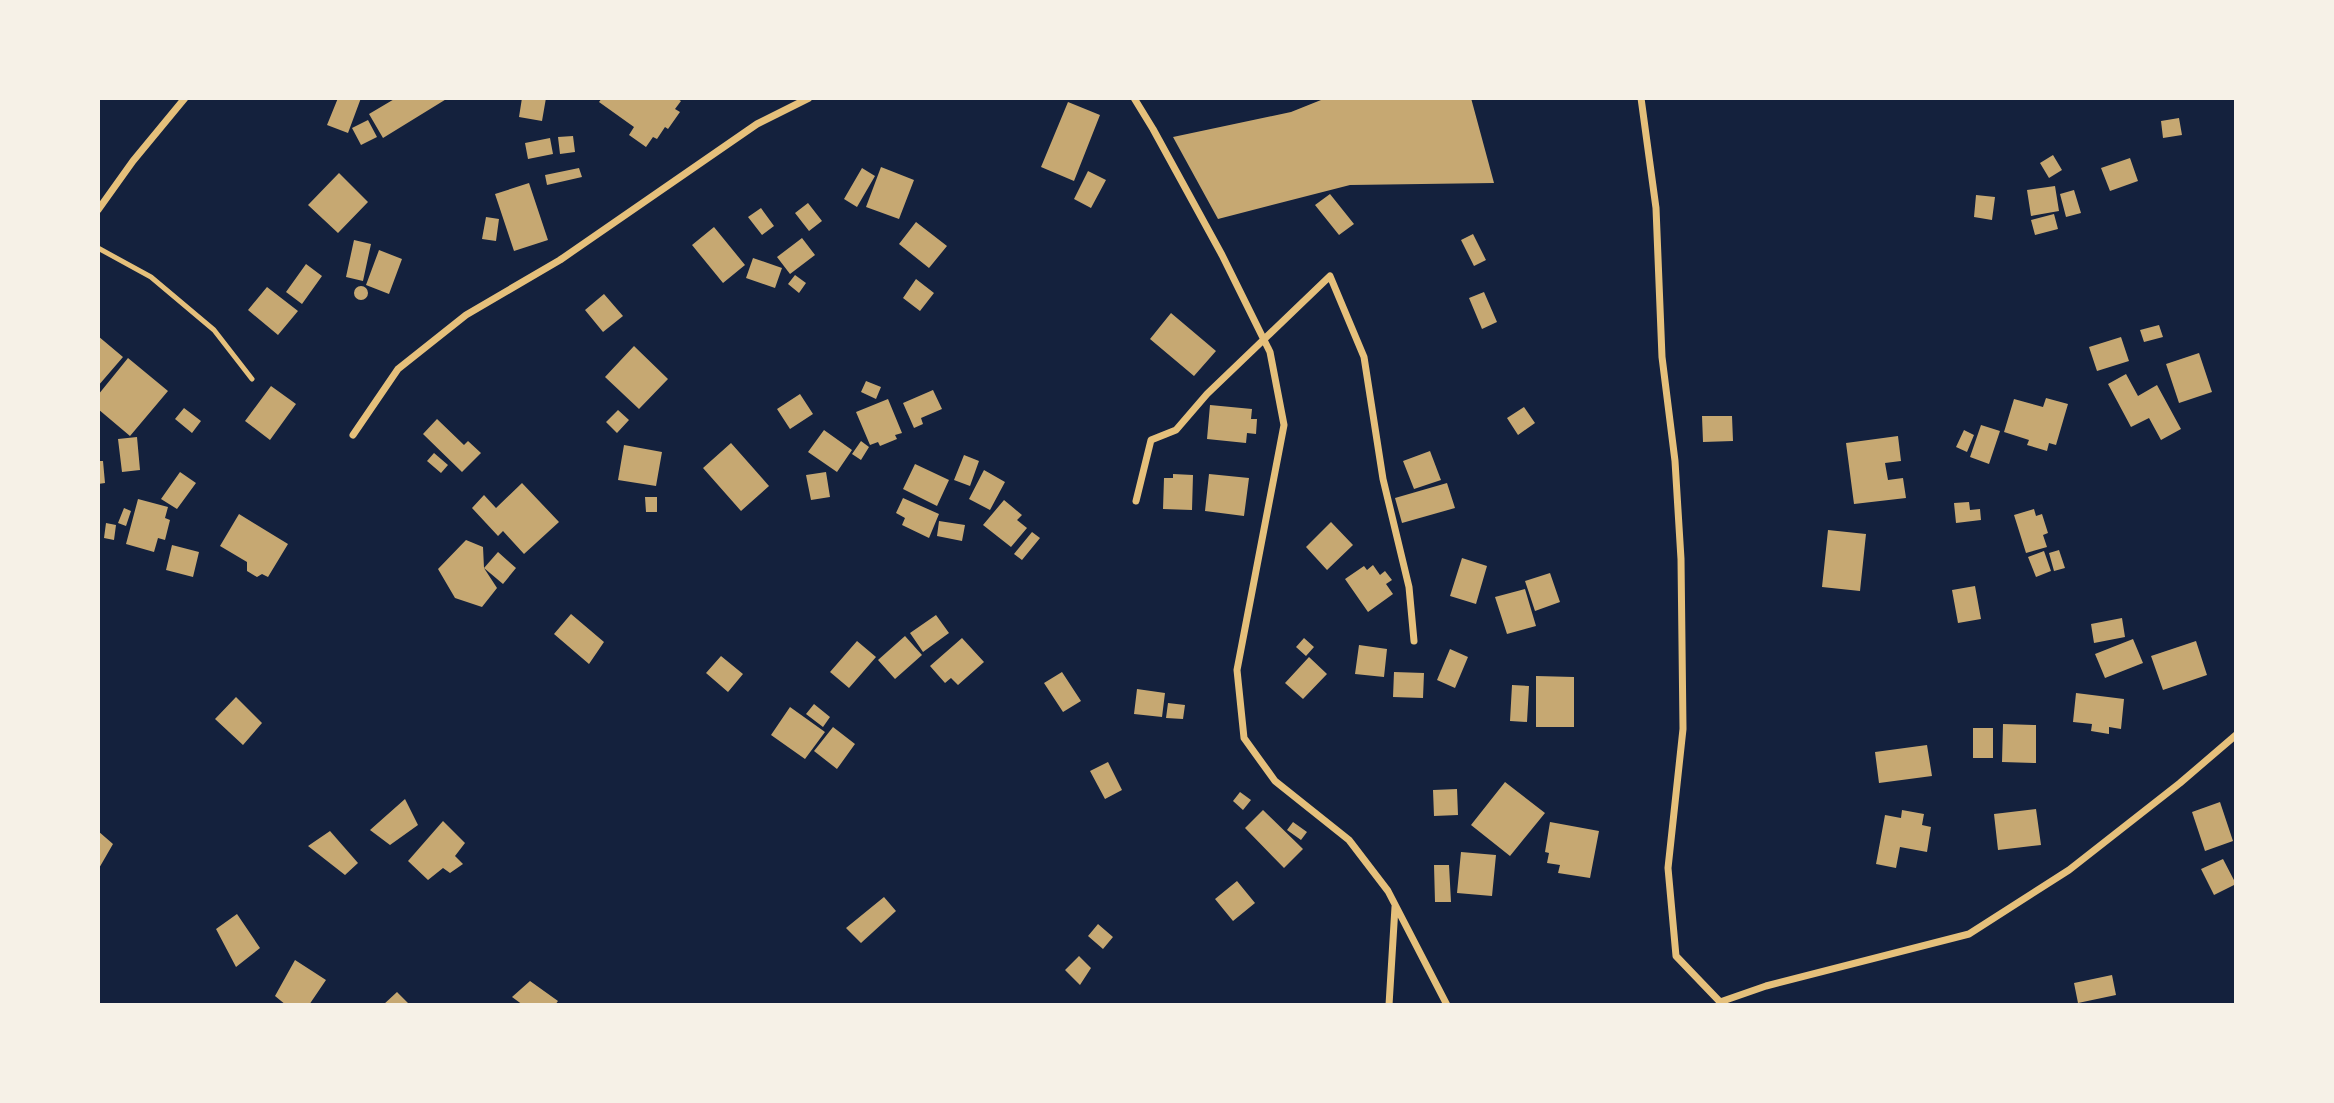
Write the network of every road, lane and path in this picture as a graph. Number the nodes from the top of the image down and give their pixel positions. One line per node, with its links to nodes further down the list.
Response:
1 (185, 98): 5 (street)
2 (809, 98): 9 (street)
3 (1134, 98): 7 (street)
4 (1641, 98): 14 (street)
5 (98, 210)
6 (98, 248): 8 (lane)
7 (1264, 340): 10 (street); 11 (street); 13 (street)
8 (252, 379)
9 (353, 435)
10 (1136, 501)
11 (1414, 641)
12 (2236, 735): 14 (street)
13 (1395, 906): 15 (street); 16 (street)
14 (1721, 1003)
15 (1389, 1005)
16 (1447, 1005)

